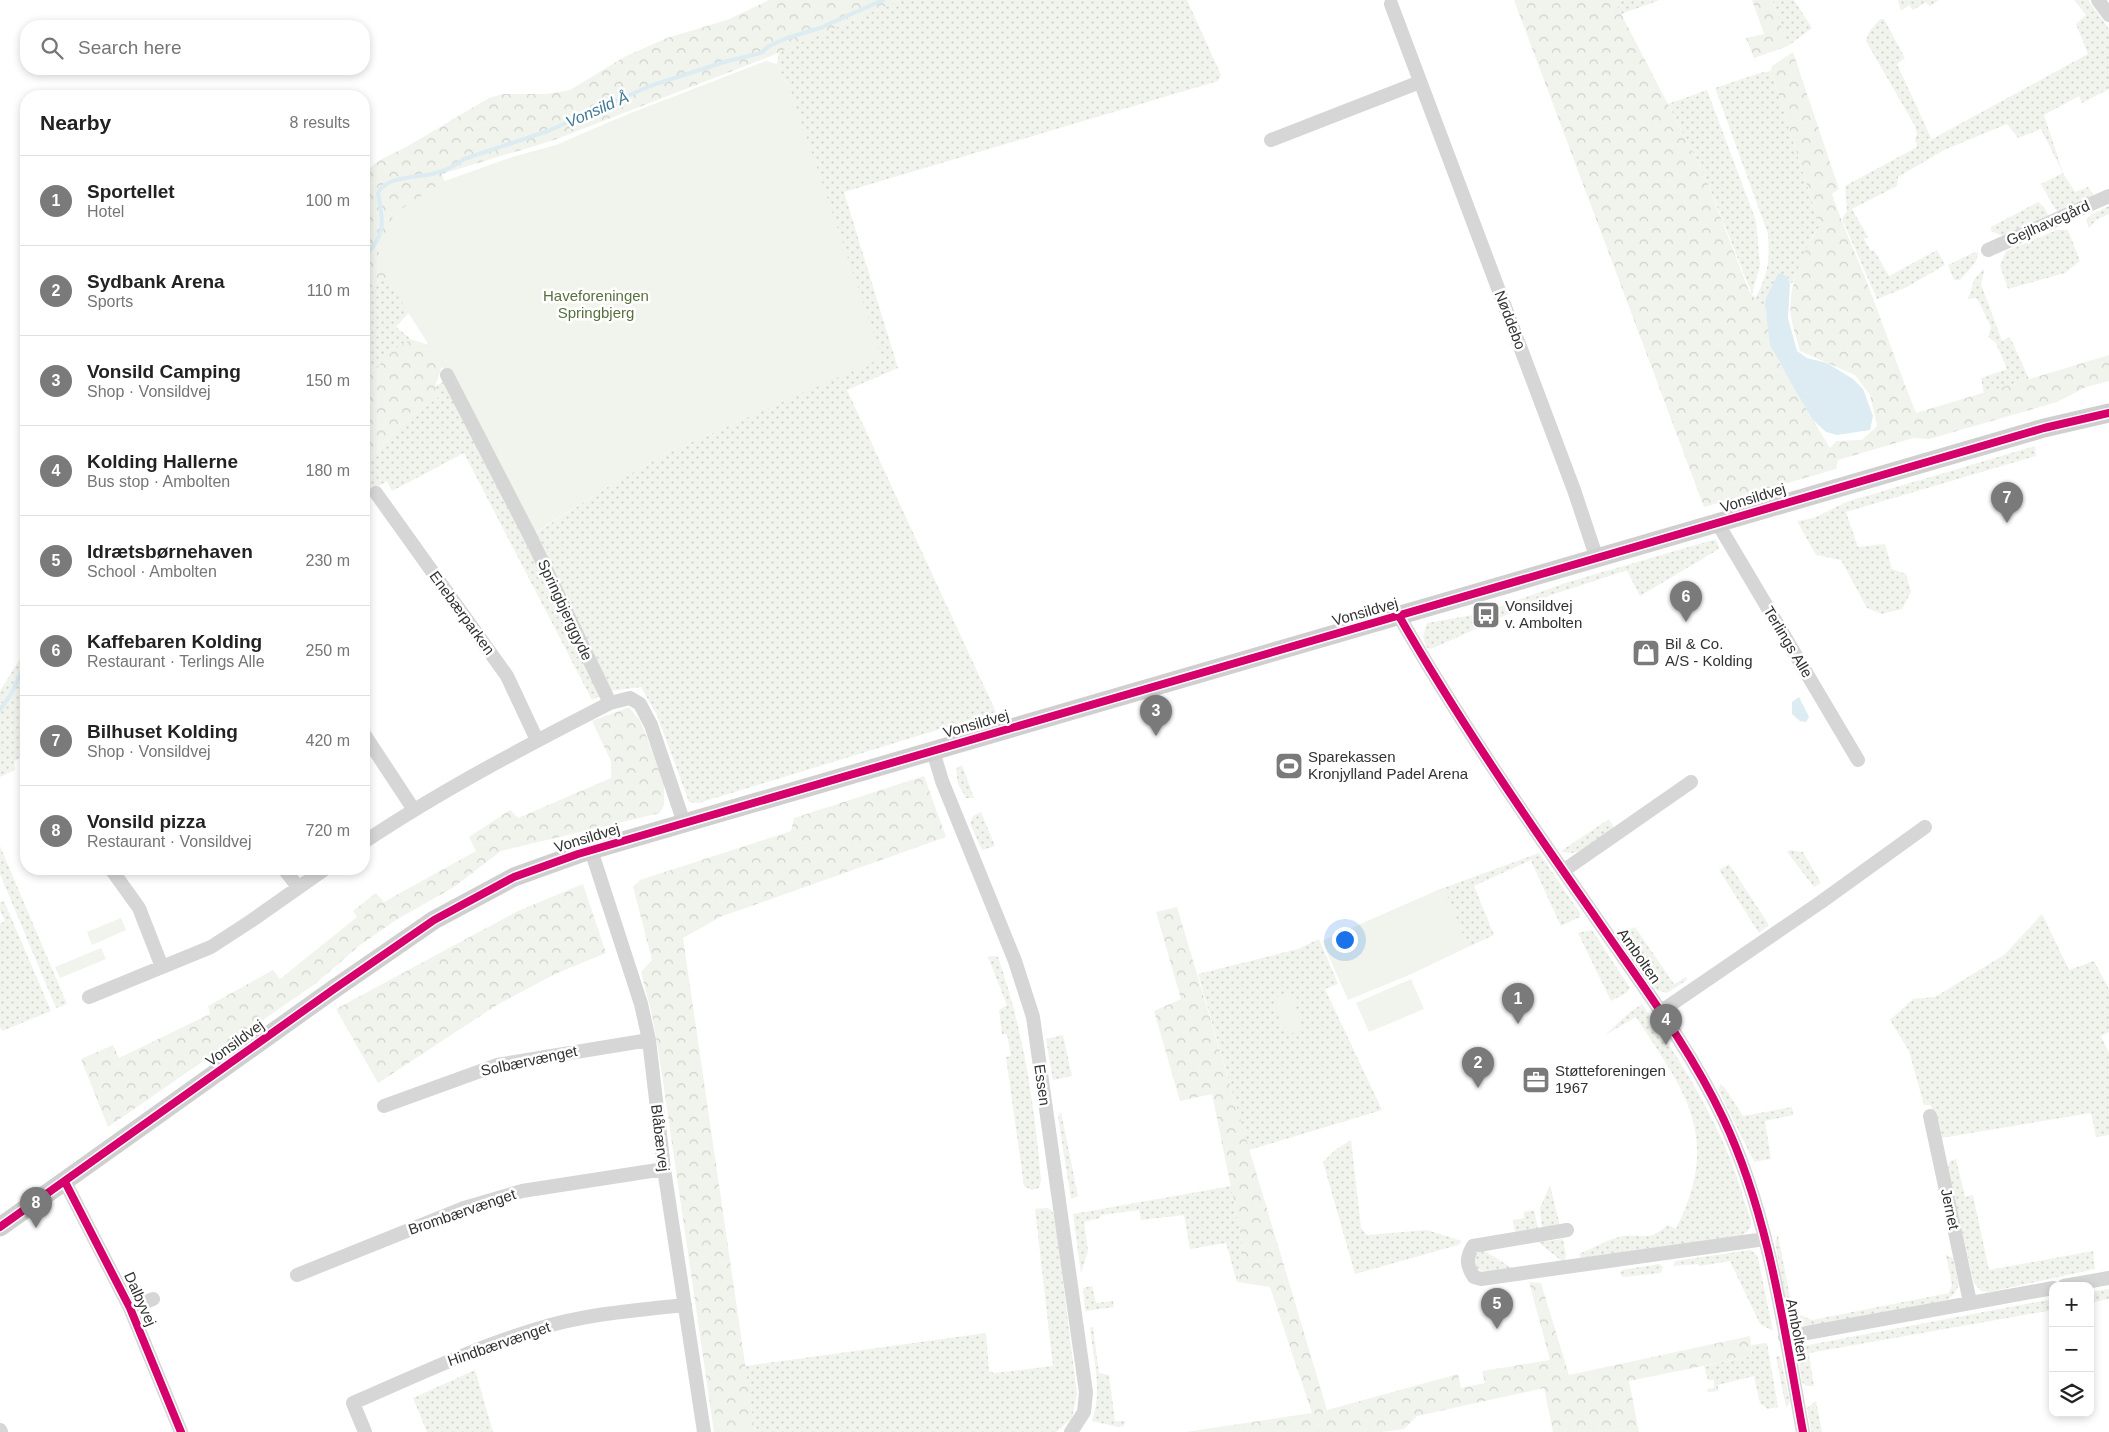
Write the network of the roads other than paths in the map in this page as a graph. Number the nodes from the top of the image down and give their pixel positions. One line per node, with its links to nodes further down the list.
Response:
1 (2098, 0): 3 (street)
2 (1390, 4): 4 (street, Nøddebo)
3 (2109, 15)
4 (1420, 82): 5 (street); 14 (street, Nøddebo)
5 (1271, 140)
6 (2109, 196): 7 (street, Gejlhavegård)
7 (1988, 250)
8 (447, 374): 16 (street, Springbjerggyde)
9 (2109, 403): 11 (main road, Vonsildvej)
10 (2109, 414): 11 (main road, Vonsildvej)
11 (2044, 428): 13 (main road, Vonsildvej)
12 (376, 493): 17 (street, Enebærparken)
13 (1718, 524): 14 (main road, Vonsildvej); 20 (street, Terlings Alle)
14 (1598, 559): 15 (main road, Vonsildvej)
15 (1399, 616): 19 (main road, Vonsildvej); 27 (street, Ambolten)
16 (610, 703): 17 (street); 23 (street)
17 (537, 740): 22 (street)
18 (370, 743): 22 (street)
19 (933, 750): 23 (main road, Vonsildvej); 55 (street, Essen)
20 (1858, 760)
21 (1691, 782): 27 (street)
22 (414, 810): 25 (street)
23 (684, 823): 26 (main road, Vonsildvej)
24 (1926, 827): 34 (street)
25 (370, 838)
26 (591, 850): 35 (street, Blåbærvej); 39 (main road, Vonsildvej)
27 (1563, 871): 34 (street, Ambolten)
28 (115, 875): 32 (street)
29 (289, 875): 31 (street)
30 (316, 875): 31 (street)
31 (298, 887): 32 (street)
32 (162, 967): 33 (street)
33 (89, 997)
34 (1660, 1012): 42 (street, Ambolten)
35 (649, 1040): 36 (street, Solbærvænget); 38 (street, Blåbærvej)
36 (384, 1106)
37 (1930, 1116): 48 (street, Jernet)
38 (664, 1169): 43 (street, Brombærvænget); 49 (street, Blåbærvej)
39 (65, 1182): 40 (main road, Vonsildvej); 50 (street, Dalbyvej)
40 (0, 1227)
41 (1567, 1230): 42 (street)
42 (1765, 1239): 51 (street, Ambolten)
43 (297, 1275)
44 (2109, 1278): 45 (street)
45 (2086, 1282)
46 (2049, 1289): 48 (street)
47 (153, 1298): 50 (street, Dalbyvej)
48 (1970, 1302): 51 (street)
49 (685, 1305): 53 (street, Hindbærvænget); 54 (street, Blåbærvej)
50 (130, 1308): 52 (street, Dalbyvej)
51 (1786, 1337): 56 (street, Ambolten)
52 (181, 1432)
53 (365, 1432)
54 (704, 1432)
55 (1071, 1432)
56 (1803, 1432)

